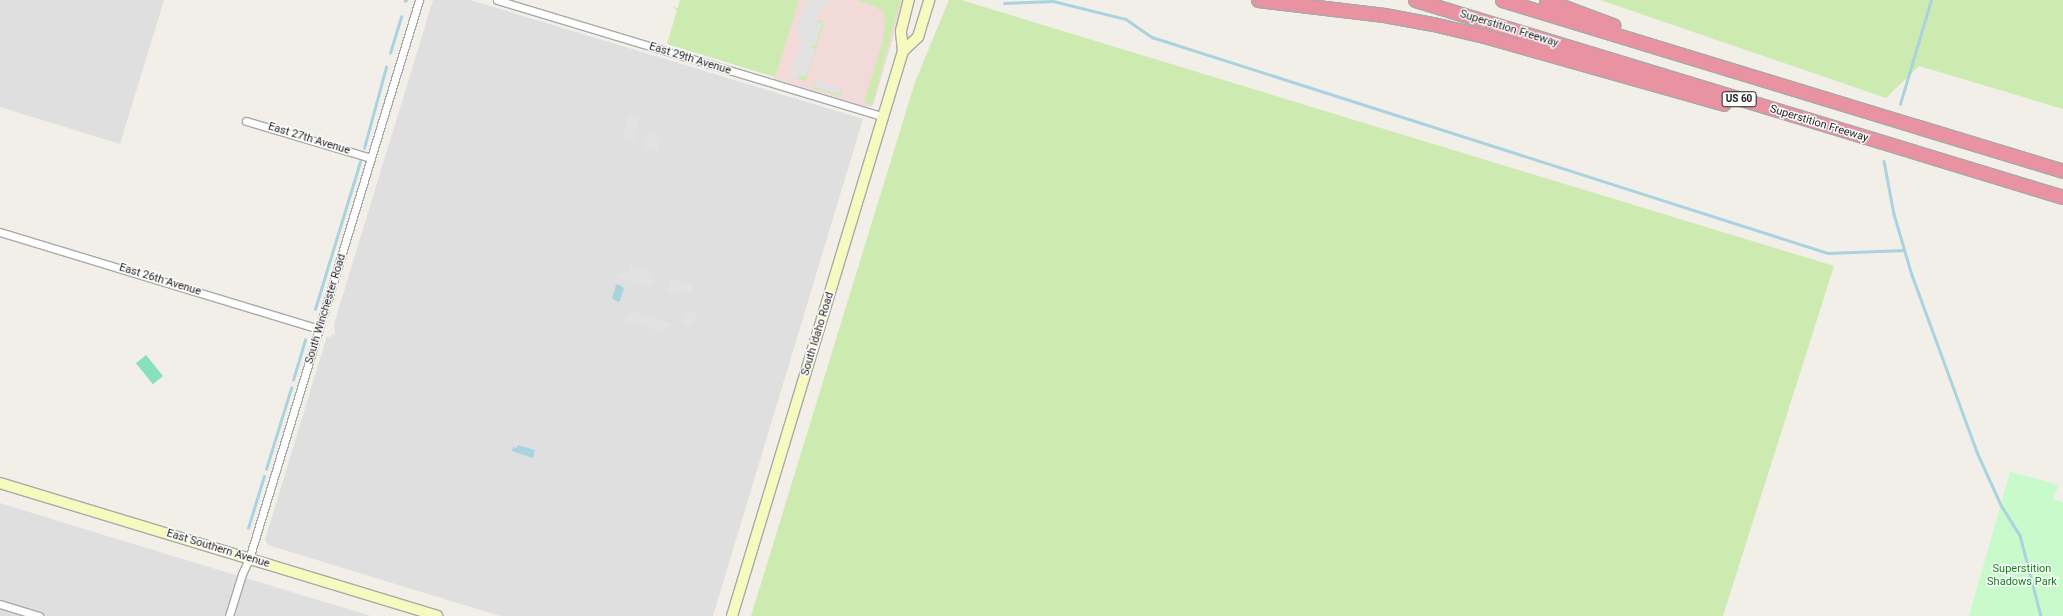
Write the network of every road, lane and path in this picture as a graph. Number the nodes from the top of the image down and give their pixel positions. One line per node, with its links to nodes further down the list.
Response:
1 (419, 0): 15 (street, South Winchester Road)
2 (497, 0): 11 (street, East 29th Avenue)
3 (909, 0): 9 (main road, South Idaho Road)
4 (929, 0): 9 (main road)
5 (1258, 0): 14 (highway)
6 (1415, 0): 14 (highway, Superstition Freeway / US 60)
7 (1502, 0): 10 (highway, US 60)
8 (1546, 0): 10 (highway)
9 (903, 51): 11 (main road, South Idaho Road)
10 (1694, 58): 13 (highway, US 60)
11 (884, 117): 27 (main road, South Idaho Road)
12 (246, 120): 15 (street, East 27th Avenue)
13 (1911, 124): 16 (highway); 17 (highway, US 60)
14 (1843, 132): 18 (highway, Superstition Freeway / US 60)
15 (371, 158): 20 (street, South Winchester Road)
16 (2063, 162)
17 (2063, 171)
18 (2063, 197)
19 (0, 232): 20 (street, East 26th Avenue)
20 (320, 329): 22 (street, South Winchester Road)
21 (0, 483): 22 (main road, East Southern Avenue)
22 (249, 559): 25 (street, South Winchester Road); 26 (main road, East Southern Avenue)
23 (0, 604): 24 (street)
24 (39, 616)
25 (229, 616)
26 (437, 616)
27 (732, 616)

